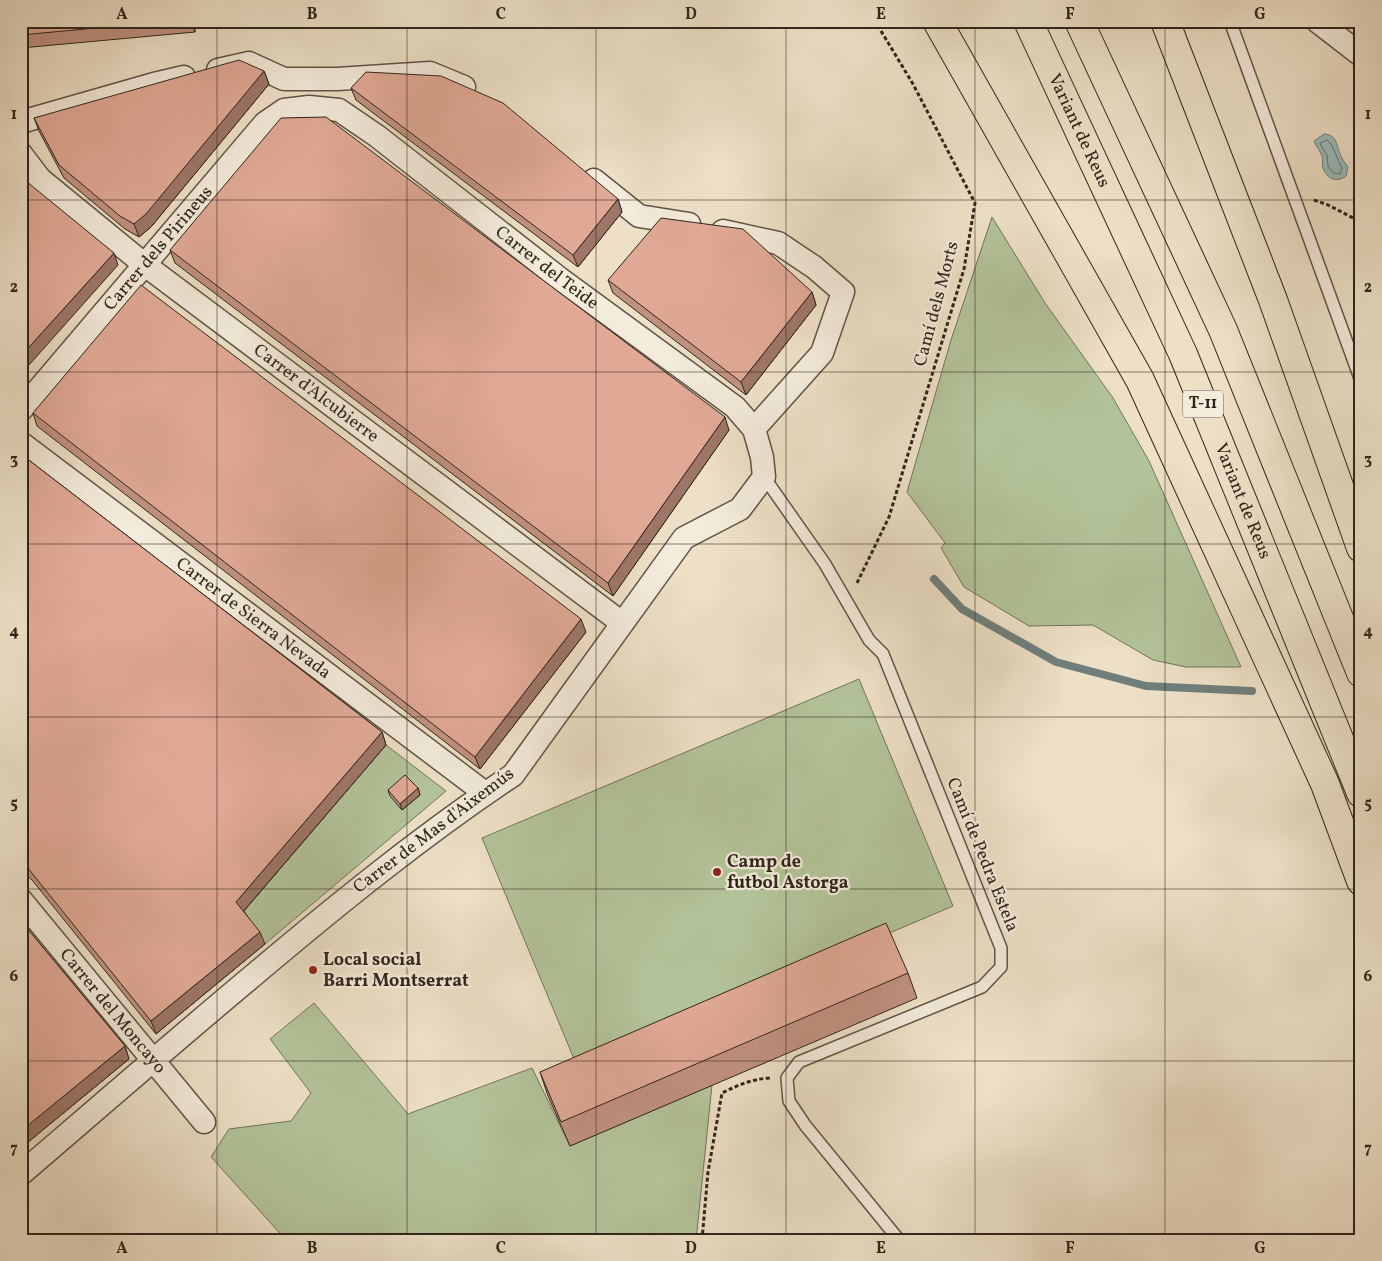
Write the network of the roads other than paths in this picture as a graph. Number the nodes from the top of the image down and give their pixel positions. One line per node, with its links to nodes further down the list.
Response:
1 (937, 21): 24 (highway)
2 (1028, 21): 23 (highway, Variant de Reus / T-11)
3 (1079, 21): 21 (highway, T-11)
4 (1166, 21): 19 (highway)
5 (1230, 21): 14 (lane)
6 (1317, 21): 7 (street)
7 (1361, 55)
8 (480, 94): 10 (street)
9 (309, 106): 13 (street, Carrer dels Pirineus); 16 (street, Carrer del Teide)
10 (21, 122)
11 (21, 154): 13 (street, Carrer d'Alcubierre)
12 (580, 168): 16 (street)
13 (145, 265): 15 (street, Carrer dels Pirineus); 20 (street, Carrer d'Alcubierre)
14 (1361, 381)
15 (21, 410)
16 (754, 430): 18 (street, Carrer del Teide)
17 (21, 443): 22 (street, Carrer de Sierra Nevada)
18 (763, 467): 20 (street, Carrer de Mas d'Aixemús); 29 (lane, Camí de Pedra Estela)
19 (1361, 548)
20 (622, 623): 22 (street, Carrer de Mas d'Aixemús)
21 (1361, 673)
22 (486, 793): 26 (street, Carrer de Mas d'Aixemús)
23 (1361, 793)
24 (1361, 881)
25 (21, 900): 26 (street, Carrer del Moncayo)
26 (153, 1059): 27 (street, Carrer del Moncayo); 28 (street, Carrer de Mas d'Aixemús)
27 (204, 1122)
28 (21, 1174)
29 (899, 1240)

